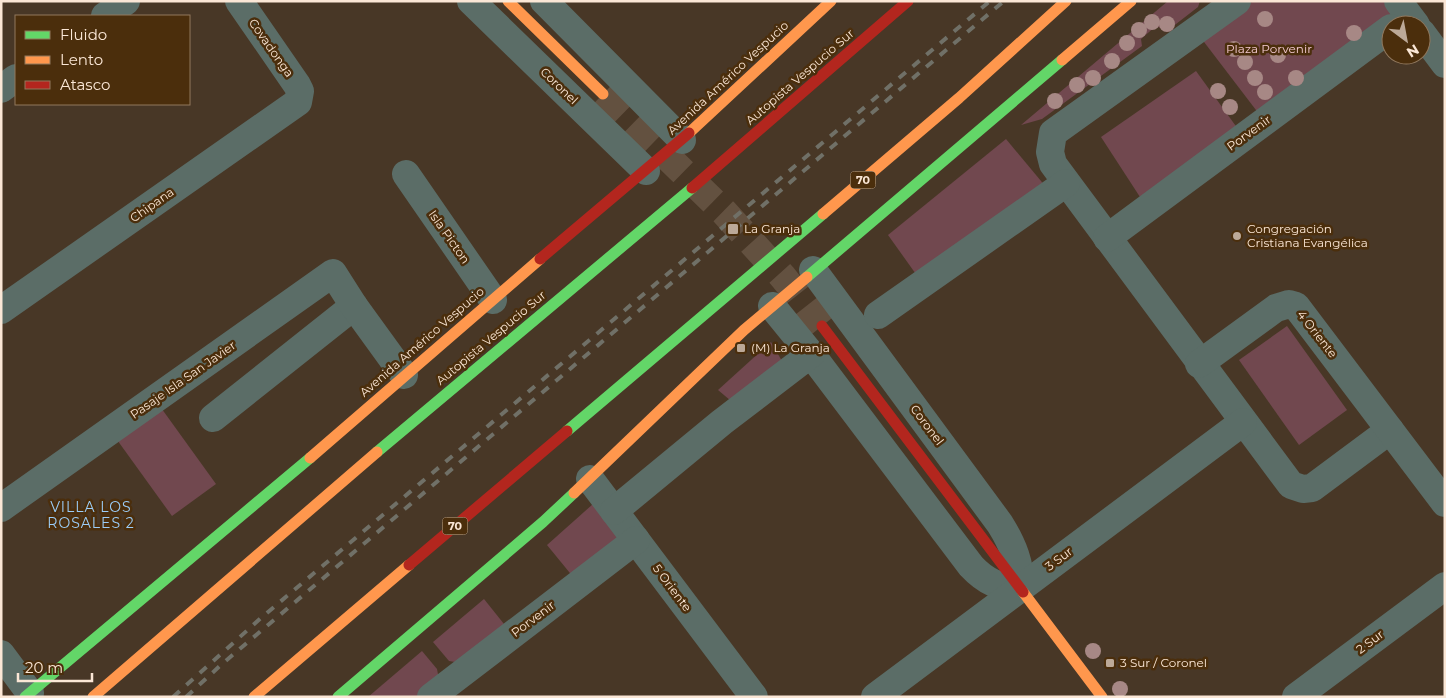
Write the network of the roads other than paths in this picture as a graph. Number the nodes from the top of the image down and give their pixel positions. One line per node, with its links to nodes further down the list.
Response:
1 (126, 1): 11 (street)
2 (239, 1): 18 (street, Covadonga)
3 (471, 1): 20 (street, Coronel)
4 (508, 1): 17 (main road, Coronel)
5 (544, 1): 19 (street)
6 (831, 1): 19 (main road, Avenida Américo Vespucio)
7 (908, 1): 46 (main road, Autopista Vespucio Sur)
8 (1066, 1): 47 (main road, 70)
9 (1131, 1): 24 (main road)
10 (1237, 1): 22 (street)
11 (106, 15)
12 (1381, 38): 23 (street, Porvenir)
13 (1431, 49): 14 (street)
14 (1445, 64)
15 (15, 79): 16 (street)
16 (1, 89)
17 (602, 94)
18 (300, 97): 28 (street, Chipana)
19 (682, 140): 20 (main road, Avenida Américo Vespucio)
20 (646, 171): 25 (main road, Avenida Américo Vespucio)
21 (406, 174): 25 (street, Isla Picton)
22 (1066, 183): 23 (street); 29 (street)
23 (1107, 238): 32 (street)
24 (813, 270): 27 (main road); 43 (street, Coronel)
25 (493, 300): 33 (main road, Avenida Américo Vespucio)
26 (354, 306): 33 (street, Pasaje Isla San Javier); 34 (street); 39 (street, Pasaje Isla San Javier)
27 (772, 306): 31 (street); 37 (main road)
28 (1, 310)
29 (878, 315)
30 (822, 326): 43 (main road, Coronel)
31 (811, 354): 40 (street); 43 (street)
32 (1199, 364): 35 (street); 36 (street, 4 Oriente)
33 (404, 375): 45 (main road, Avenida Américo Vespucio)
34 (213, 418)
35 (1242, 422): 36 (street); 43 (street, 3 Sur)
36 (1390, 430): 38 (street, 4 Oriente)
37 (590, 479): 40 (street, 5 Oriente); 48 (main road)
38 (1445, 503)
39 (1, 508)
40 (614, 511): 41 (street, 5 Oriente)
41 (636, 540): 49 (street, Porvenir); 50 (street, 5 Oriente)
42 (1445, 586): 53 (street, 2 Sur)
43 (1020, 588): 51 (street, 3 Sur); 52 (main road, Coronel)
44 (1, 654): 45 (street)
45 (27, 695)
46 (93, 697)
47 (254, 697)
48 (338, 697)
49 (431, 697)
50 (754, 697)
51 (875, 697)
52 (1102, 697)
53 (1296, 697)

